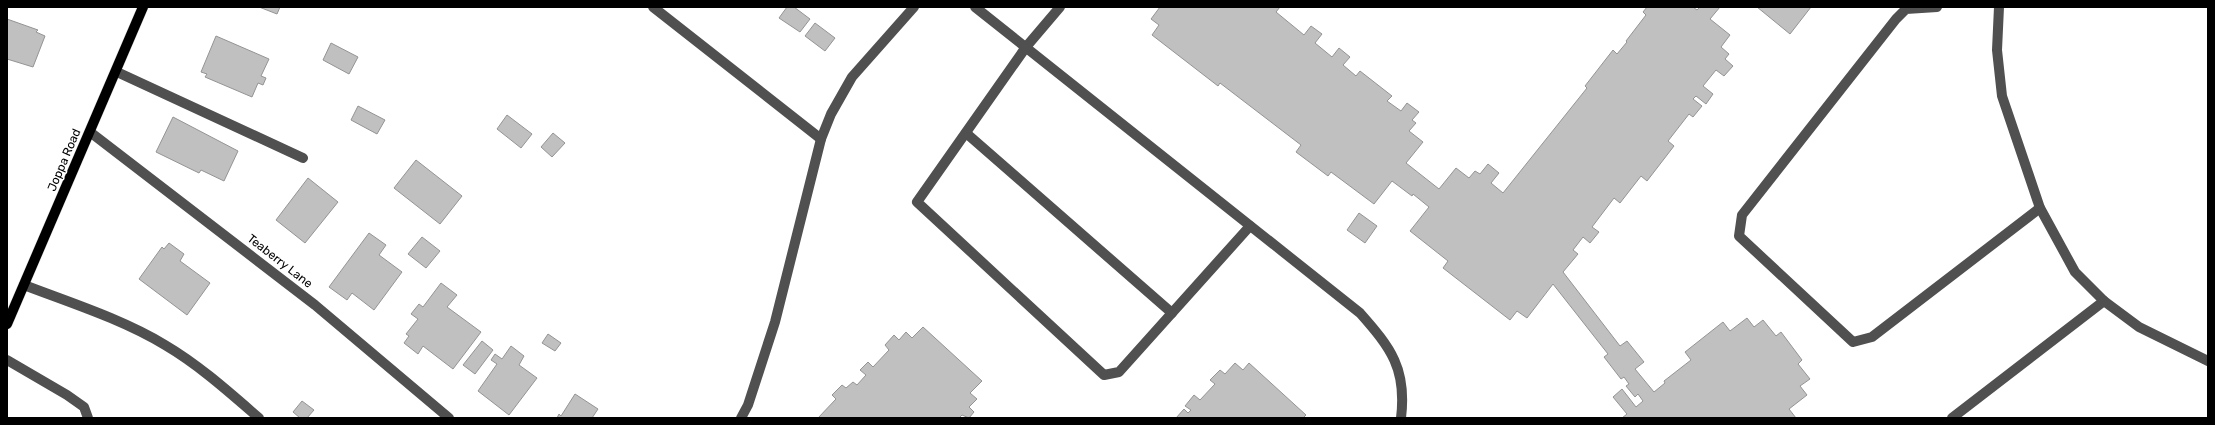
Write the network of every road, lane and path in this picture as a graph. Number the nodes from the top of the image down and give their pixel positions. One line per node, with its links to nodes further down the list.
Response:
1 (143, 7): 10 (main road, Joppa Road)
2 (653, 7): 13 (street)
3 (914, 7): 13 (street)
4 (975, 7): 9 (street)
5 (1060, 7): 9 (street)
6 (1937, 7): 8 (street)
7 (1999, 7): 15 (street)
8 (1907, 8): 15 (street)
9 (1026, 47): 12 (street); 16 (street)
10 (116, 72): 11 (main road, Joppa Road); 14 (street)
11 (90, 132): 17 (main road, Joppa Road); 26 (street, Teaberry Lane)
12 (966, 133): 19 (street); 19 (street)
13 (821, 139): 27 (street)
14 (303, 158)
15 (2040, 208): 18 (street)
16 (1250, 226): 19 (street); 28 (street)
17 (24, 285): 20 (main road, Joppa Road); 25 (street)
18 (2104, 301): 22 (street); 23 (street)
19 (1172, 313)
20 (7, 324)
21 (7, 360): 24 (street)
22 (2208, 362)
23 (1955, 417)
24 (88, 418)
25 (259, 418)
26 (449, 418)
27 (741, 418)
28 (1401, 418)

